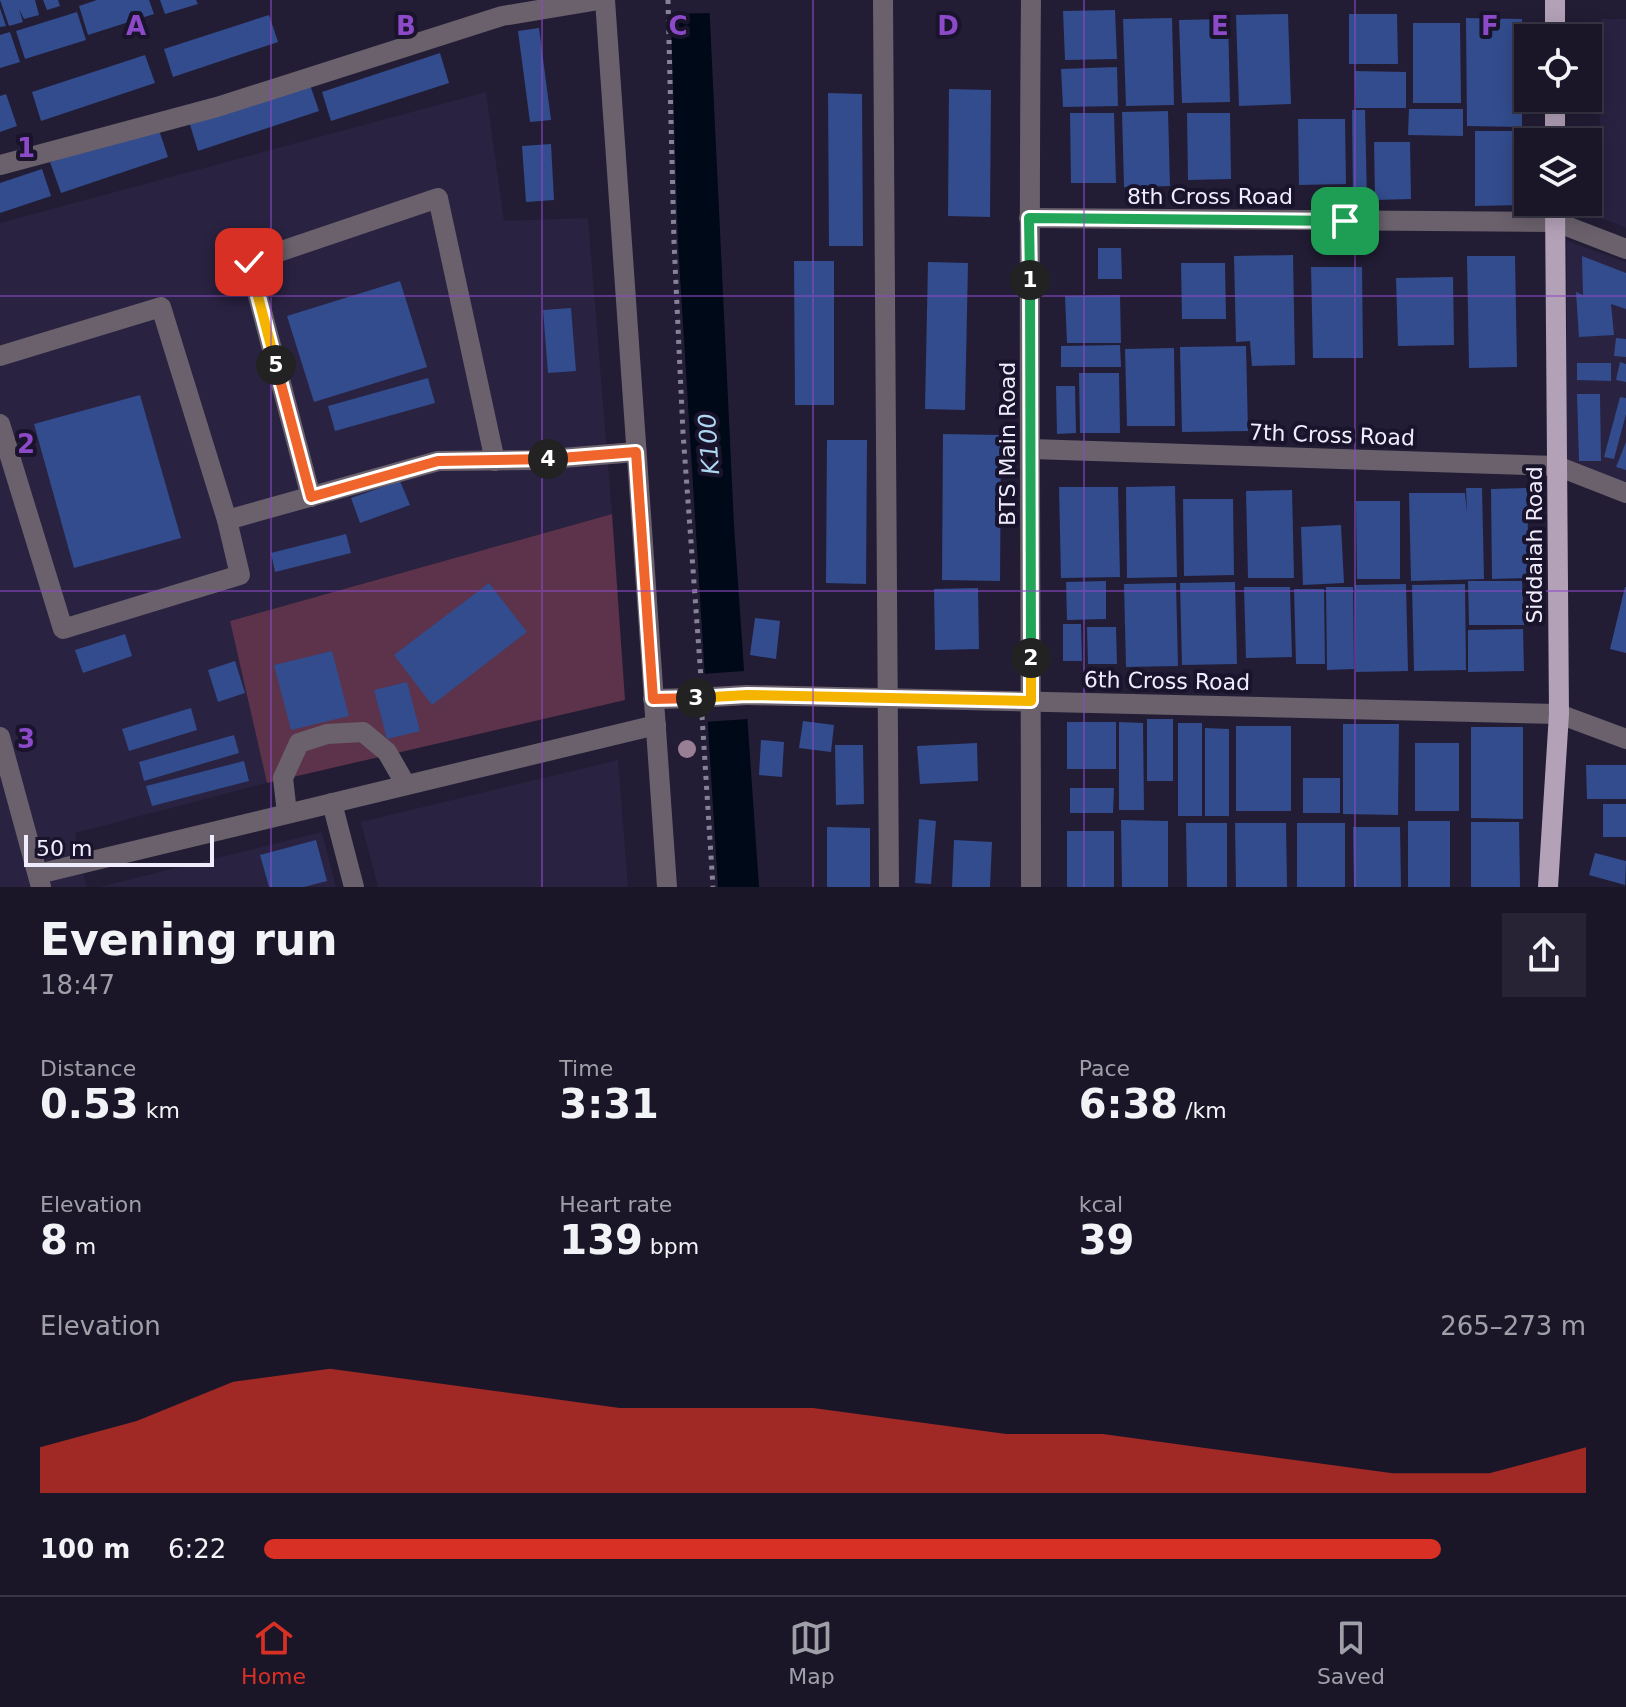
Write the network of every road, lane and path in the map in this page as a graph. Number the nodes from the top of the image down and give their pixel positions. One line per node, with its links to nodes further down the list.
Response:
1 (599, 0): 8 (street)
2 (605, 0): 17 (street)
3 (668, 0): 23 (path)
4 (883, 0): 25 (street)
5 (1031, 0): 12 (street, BTS Main Road)
6 (1555, 0): 7 (main road)
7 (1555, 24)
8 (0, 165)
9 (1514, 212): 12 (street, 8th Cross Road)
10 (1556, 216): 19 (main road, Siddaiah Road)
11 (1564, 216): 13 (street, 8th Cross Road)
12 (1029, 218): 16 (street, BTS Main Road)
13 (1626, 249)
14 (0, 356): 22 (street)
15 (0, 424): 22 (street)
16 (1031, 449): 19 (street, 7th Cross Road); 26 (street, BTS Main Road)
17 (636, 452): 18 (street); 24 (street)
18 (495, 461): 21 (street); 21 (street)
19 (1557, 466): 20 (street, 7th Cross Road); 27 (main road, Siddaiah Road)
20 (1626, 493)
21 (311, 497): 22 (street)
22 (227, 520)
23 (701, 671)
24 (653, 699): 25 (street, 6th Cross Road, bridge); 28 (street)
25 (888, 699): 26 (street, 6th Cross Road); 39 (street)
26 (1031, 701): 27 (street, 6th Cross Road); 40 (street, BTS Main Road)
27 (1559, 714): 31 (street, 6th Cross Road); 41 (main road, Siddaiah Road)
28 (656, 725): 32 (street); 37 (street)
29 (703, 725): 38 (path)
30 (0, 737): 35 (street)
31 (1626, 739)
32 (406, 785): 33 (street); 34 (street)
33 (332, 803): 34 (street); 36 (street)
34 (287, 813): 35 (street)
35 (40, 881)
36 (354, 887)
37 (667, 887)
38 (713, 887)
39 (889, 887)
40 (1031, 887)
41 (1548, 887)

